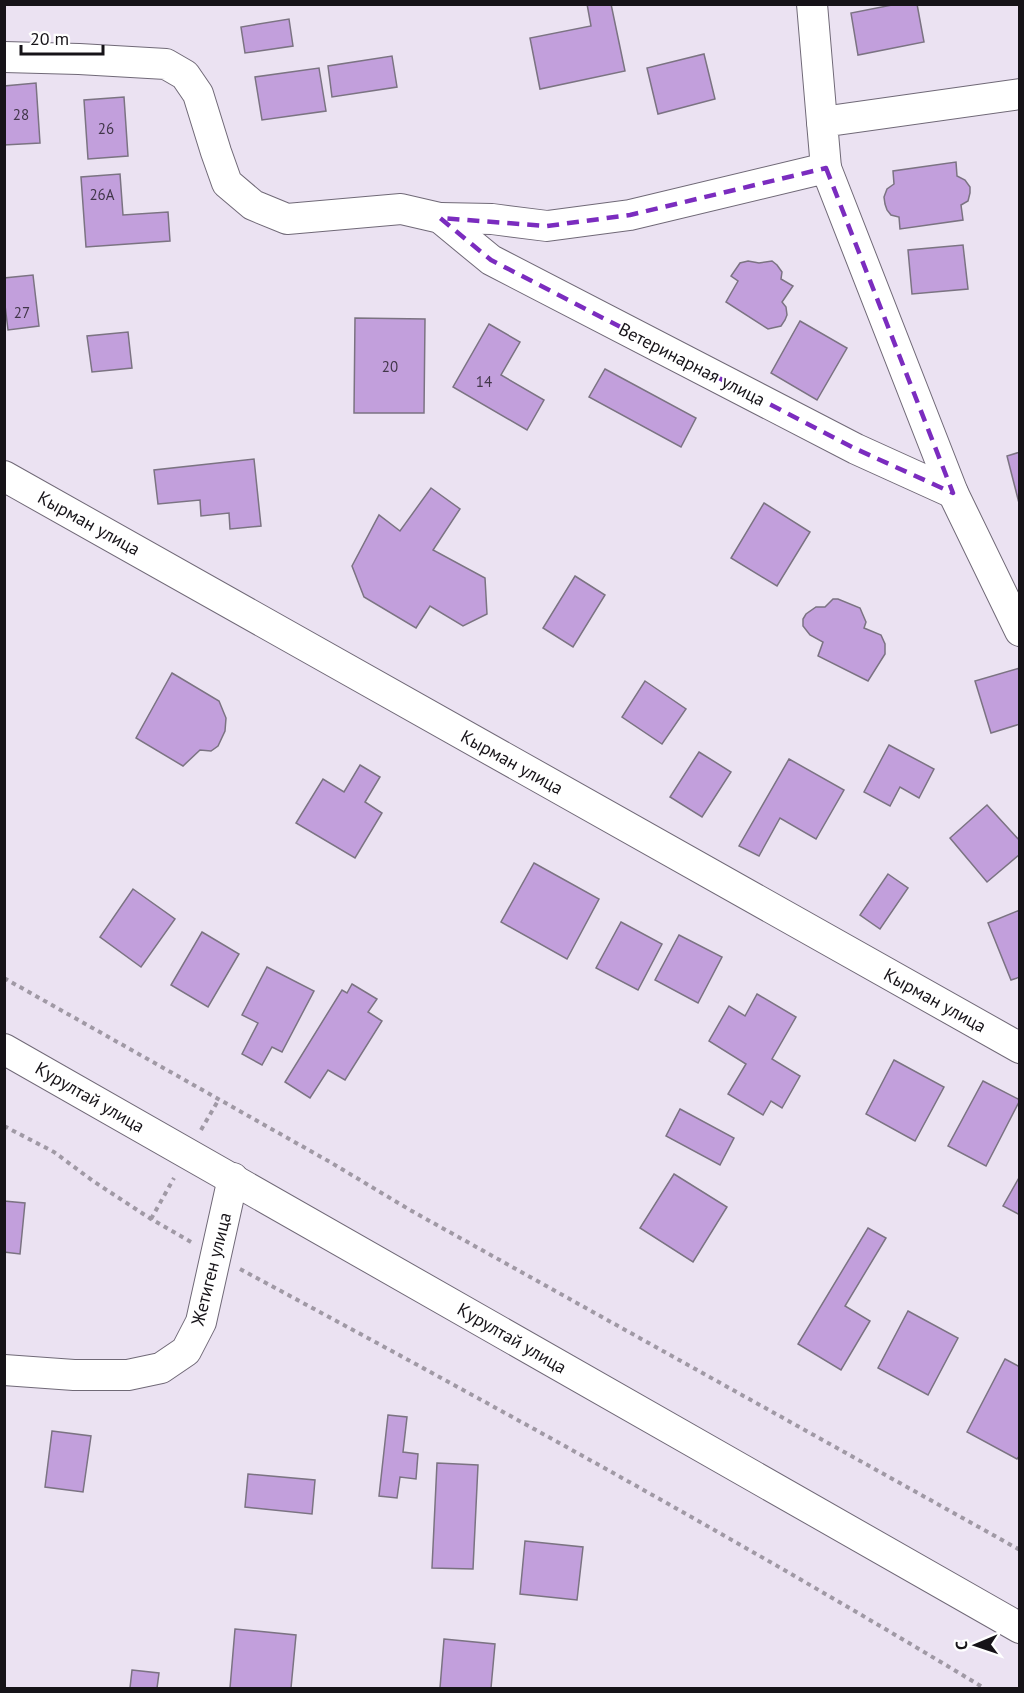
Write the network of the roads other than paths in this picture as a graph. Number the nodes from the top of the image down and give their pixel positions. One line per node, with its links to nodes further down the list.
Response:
1 (812, 4): 4 (street)
2 (4, 57): 6 (street, Ветеринарная улица)
3 (1020, 94): 4 (street)
4 (822, 122): 5 (street)
5 (826, 168): 6 (street, Ветеринарная улица); 8 (street)
6 (440, 218): 8 (street, Ветеринарная улица)
7 (4, 476): 10 (street, Кырман улица)
8 (953, 493): 9 (street)
9 (1020, 631)
10 (1020, 1048)
11 (4, 1049): 12 (street, Курултай улица)
12 (233, 1178): 13 (street, Жетиген улица); 14 (street, Курултай улица)
13 (4, 1370)
14 (1020, 1628)

